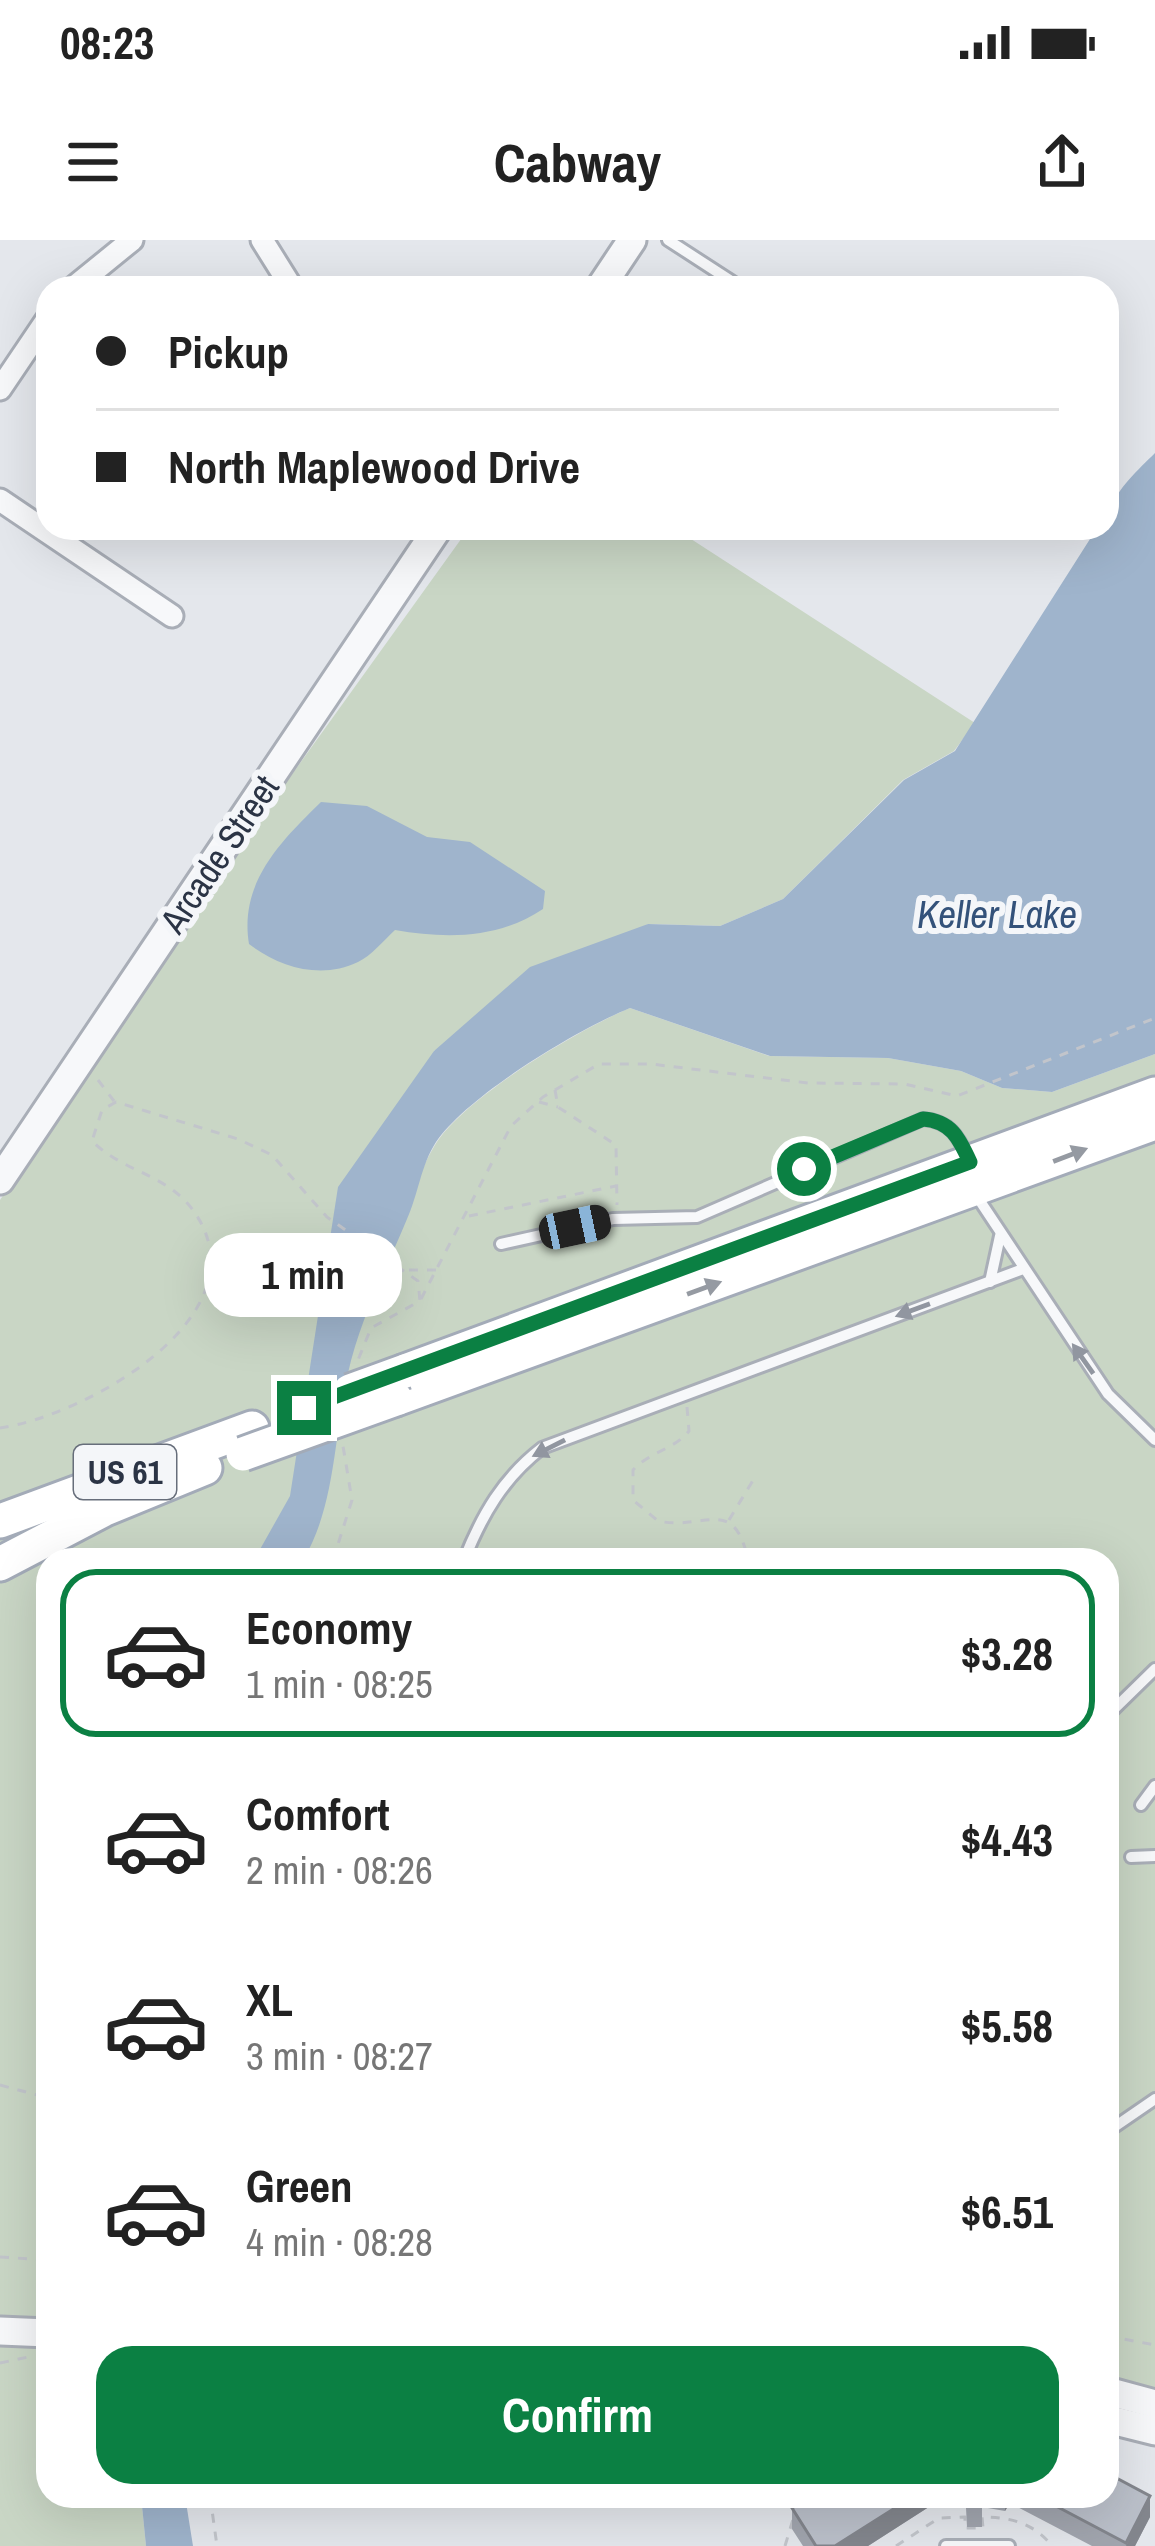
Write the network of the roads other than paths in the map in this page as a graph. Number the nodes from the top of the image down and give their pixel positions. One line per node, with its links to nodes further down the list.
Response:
1 (131, 240): 5 (street)
2 (262, 240): 6 (street)
3 (632, 240): 7 (street)
4 (668, 240): 8 (lane)
5 (88, 276)
6 (284, 276)
7 (613, 276)
8 (724, 276)
9 (36, 330): 10 (street)
10 (9, 356): 11 (street)
11 (0, 389)
12 (0, 500): 13 (street)
13 (36, 524)
14 (59, 540): 16 (street)
15 (431, 540): 20 (street, Arcade Street)
16 (172, 616)
17 (1155, 1094): 19 (main road, US 61)
18 (1155, 1123): 19 (main road, US 61, one-way to 18)
19 (972, 1176): 21 (lane); 22 (lane); 26 (main road, US 61, bridge)
20 (0, 1180)
21 (1000, 1233): 23 (lane); 24 (lane)
22 (501, 1244)
23 (1023, 1269): 24 (lane); 25 (lane, one-way to 23)
24 (990, 1282): 28 (lane, one-way to 28)
25 (1155, 1440)
26 (248, 1441): 27 (main road, US 61); 29 (main road, US 61)
27 (0, 1521)
28 (469, 1548)
29 (0, 1564)
30 (1155, 1669): 31 (lane)
31 (1119, 1704)
32 (1155, 1786): 33 (lane)
33 (1141, 1805)
34 (1155, 1856): 35 (lane)
35 (1131, 1857)
36 (1155, 2099): 37 (lane)
37 (1119, 2124)
38 (0, 2331): 39 (street)
39 (36, 2338)
40 (1119, 2394): 41 (street)
41 (1155, 2404)
42 (1119, 2422): 43 (street)
43 (1155, 2431)
44 (946, 2546): 45 (lane)
45 (1010, 2546)

